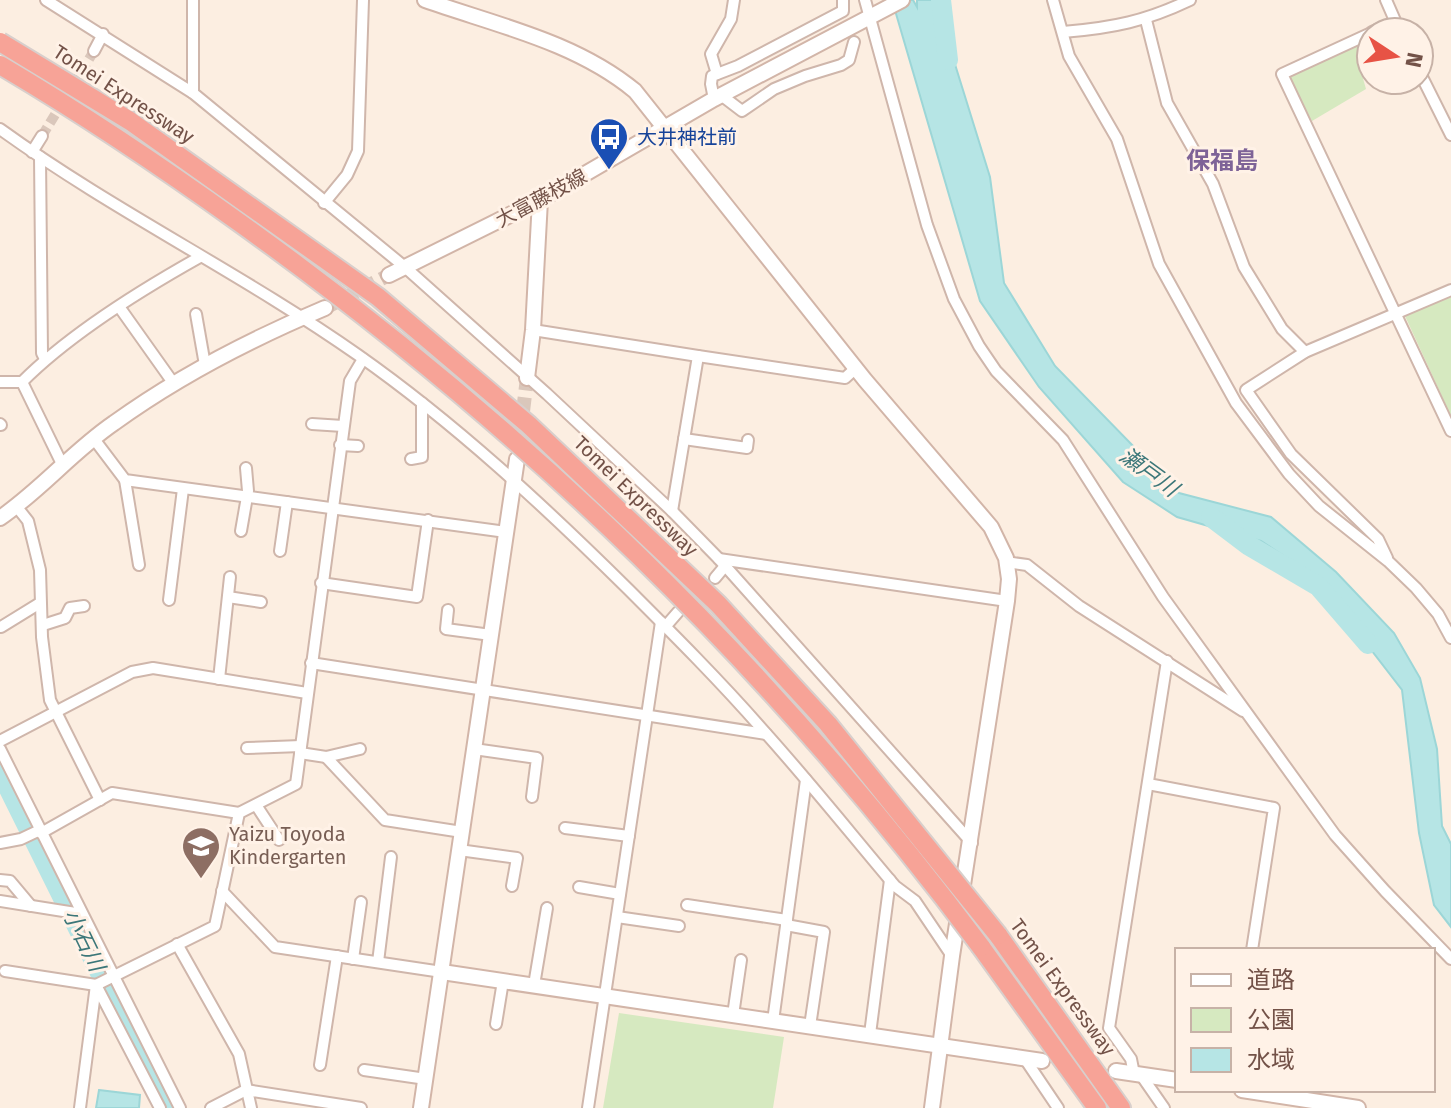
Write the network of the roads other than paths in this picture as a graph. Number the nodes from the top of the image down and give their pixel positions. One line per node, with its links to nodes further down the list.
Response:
1 (46, 0): 14 (street)
2 (193, 0): 21 (street)
3 (363, 0): 30 (street)
4 (734, 0): 20 (street)
5 (843, 0): 20 (street)
6 (865, 0): 11 (street)
7 (902, 0): 11 (street, 大富藤枝線)
8 (1053, 0): 13 (street)
9 (432, 1): 25 (street)
10 (1183, 2): 12 (street)
11 (875, 14): 23 (street, 大富藤枝線); 103 (street)
12 (1146, 20): 13 (street); 41 (street)
13 (1063, 32): 77 (street)
14 (103, 34): 18 (street); 21 (street)
15 (1355, 40): 38 (street)
16 (0, 42): 185 (highway, Tomei Expressway, bridge)
17 (854, 42): 23 (street)
18 (94, 51)
19 (0, 65): 184 (highway, Tomei Expressway, bridge)
20 (717, 74): 23 (street)
21 (193, 93): 30 (street)
22 (1432, 96): 26 (street)
23 (717, 97): 25 (street, 大富藤枝線)
24 (0, 129): 28 (street)
25 (666, 129): 29 (street, 大富藤枝線); 46 (street)
26 (1451, 135)
27 (42, 136): 28 (street)
28 (36, 155): 31 (street); 43 (street)
29 (540, 200): 32 (street, 大富藤枝線); 40 (street)
30 (324, 203): 32 (street)
31 (200, 257): 35 (street); 39 (street)
32 (406, 268): 33 (street, 大富藤枝線); 47 (street)
33 (389, 275)
34 (1451, 290): 38 (street)
35 (120, 308): 43 (street); 50 (street)
36 (325, 308): 39 (street)
37 (196, 314): 45 (street)
38 (1396, 314): 41 (street); 54 (street)
39 (302, 318): 44 (street); 45 (street)
40 (533, 330): 42 (street); 47 (street)
41 (1305, 352): 77 (street)
42 (698, 356): 46 (street); 56 (street)
43 (45, 359): 49 (street)
44 (363, 359): 51 (street); 53 (street)
45 (205, 365): 50 (street)
46 (856, 368): 79 (street)
47 (527, 378): 71 (street)
48 (0, 382): 49 (street)
49 (22, 382): 62 (street)
50 (174, 384): 55 (street)
51 (422, 403): 60 (street); 64 (street)
52 (312, 424): 53 (street)
53 (343, 426): 58 (street)
54 (1451, 431)
55 (94, 439): 62 (street); 65 (street)
56 (684, 439): 57 (street); 71 (street)
57 (748, 440)
58 (340, 445): 59 (street); 70 (street)
59 (358, 446)
60 (411, 459)
61 (517, 459): 64 (street)
62 (63, 466): 69 (street)
63 (246, 468): 67 (street)
64 (513, 479): 75 (street); 92 (street)
65 (125, 480): 66 (street); 80 (street)
66 (183, 489): 67 (street); 85 (street)
67 (246, 497): 68 (street); 74 (street)
68 (287, 502): 70 (street); 76 (street)
69 (16, 506): 72 (street); 88 (street)
70 (331, 507): 73 (street); 83 (street)
71 (672, 511): 78 (street)
72 (0, 518)
73 (428, 520): 75 (street); 83 (street)
74 (241, 531)
75 (506, 532): 95 (street)
76 (280, 551)
77 (1388, 561): 96 (street)
78 (722, 562): 82 (street); 86 (street); 125 (street)
79 (1006, 562): 86 (street); 97 (street)
80 (139, 565)
81 (230, 577): 84 (street)
82 (715, 578)
83 (321, 583): 98 (street)
84 (228, 597): 87 (street); 99 (street)
85 (169, 600)
86 (1007, 601): 125 (street)
87 (261, 602)
88 (40, 603): 93 (street); 94 (street)
89 (84, 606): 93 (street)
90 (448, 610): 95 (street)
91 (678, 612): 92 (street)
92 (663, 624): 104 (street); 105 (street)
93 (43, 625): 102 (street)
94 (1, 627)
95 (491, 635): 100 (street)
96 (1451, 638)
97 (1167, 661): 103 (street); 114 (street)
98 (311, 663): 100 (street); 101 (street)
99 (219, 679): 101 (street); 102 (street)
100 (483, 691): 104 (street); 110 (street)
101 (307, 693): 111 (street)
102 (55, 712): 106 (street); 116 (street)
103 (1249, 715): 148 (street)
104 (647, 716): 105 (street); 122 (street)
105 (766, 734): 113 (street)
106 (0, 741)
107 (247, 748): 111 (street)
108 (0, 749): 120 (street)
109 (360, 749): 112 (street)
110 (474, 749): 115 (street); 121 (street)
111 (300, 750): 112 (street); 117 (street)
112 (326, 757): 121 (street)
113 (806, 780): 129 (street); 141 (street)
114 (1148, 784): 144 (street); 169 (street)
115 (532, 797)
116 (100, 800): 118 (street); 120 (street)
117 (256, 805): 118 (street); 123 (street)
118 (239, 813): 132 (street)
119 (565, 828): 122 (street)
120 (41, 831): 124 (street); 139 (street)
121 (462, 832): 126 (street)
122 (629, 836): 133 (street)
123 (279, 840)
124 (0, 843)
125 (972, 843): 146 (street)
126 (459, 850): 130 (street); 152 (street)
127 (391, 857): 150 (street)
128 (0, 880): 137 (street)
129 (890, 880): 146 (street); 162 (street)
130 (512, 886)
131 (579, 887): 133 (street)
132 (222, 891): 143 (street); 145 (street)
133 (620, 894): 140 (street)
134 (0, 901): 137 (street)
135 (361, 902): 147 (street)
136 (687, 905): 141 (street)
137 (31, 906): 139 (street)
138 (547, 908): 156 (street)
139 (82, 914): 153 (street)
140 (617, 917): 142 (street); 157 (street)
141 (786, 922): 159 (street); 161 (street)
142 (679, 926)
143 (177, 944): 153 (street); 172 (street)
144 (1252, 948)
145 (337, 956): 147 (street); 166 (street)
146 (952, 956): 163 (street)
147 (353, 959): 150 (street)
148 (1451, 959)
149 (741, 960): 158 (street)
150 (378, 962): 152 (street)
151 (5, 971): 155 (street)
152 (442, 972): 154 (street); 170 (street)
153 (113, 976): 155 (street); 177 (street)
154 (503, 981): 156 (street); 160 (street)
155 (96, 985): 175 (street); 176 (street)
156 (534, 985): 157 (street)
157 (605, 995): 158 (street); 181 (street)
158 (733, 1015): 159 (street)
159 (773, 1021): 161 (street)
160 (496, 1024)
161 (810, 1026): 162 (street)
162 (870, 1034): 163 (street)
163 (941, 1045): 164 (street); 182 (street)
164 (1025, 1059): 165 (street); 183 (street)
165 (1042, 1061)
166 (320, 1065)
167 (364, 1070): 170 (street)
168 (1116, 1071): 169 (street)
169 (1138, 1075): 171 (street); 186 (street)
170 (426, 1079): 180 (street)
171 (1175, 1080)
172 (246, 1090): 174 (street); 178 (street); 179 (street)
173 (1255, 1092): 187 (street)
174 (353, 1107)
175 (80, 1108)
176 (160, 1108)
177 (180, 1108)
178 (211, 1108)
179 (251, 1108)
180 (421, 1108)
181 (588, 1108)
182 (932, 1108)
183 (1058, 1108)
184 (1097, 1108)
185 (1121, 1108)
186 (1164, 1108)
187 (1358, 1108)

